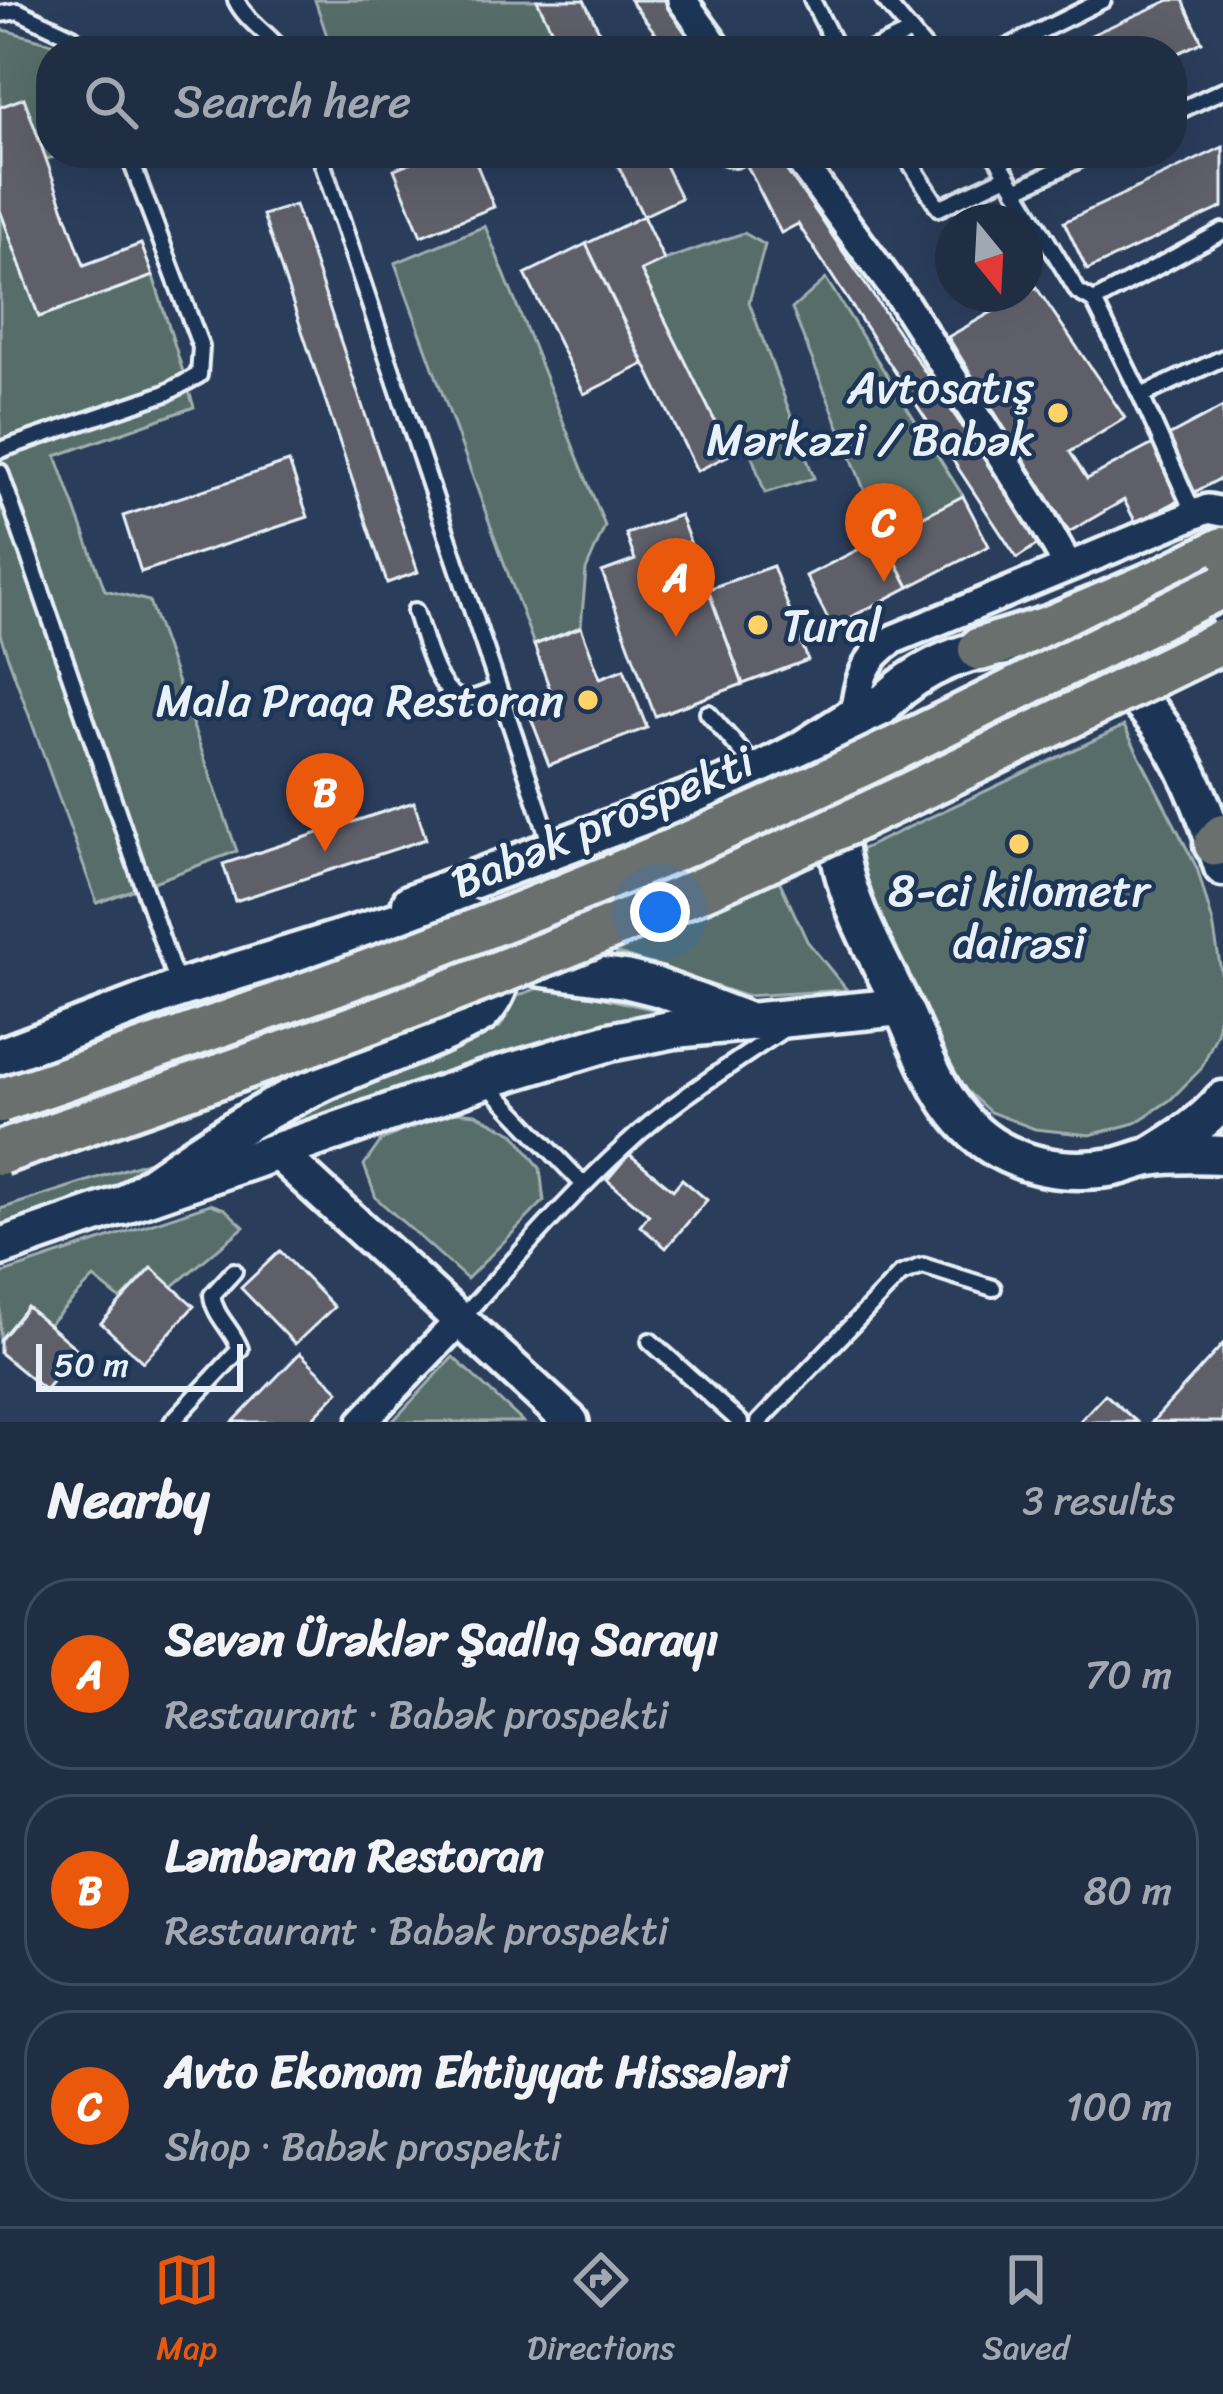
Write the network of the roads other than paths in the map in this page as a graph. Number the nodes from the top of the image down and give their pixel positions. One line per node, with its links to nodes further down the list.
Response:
1 (236, 0): 9 (lane)
2 (682, 0): 10 (street)
3 (812, 0): 11 (lane)
4 (884, 0): 7 (lane)
5 (1102, 0): 14 (lane)
6 (0, 14): 8 (lane)
7 (911, 32): 12 (lane); 13 (lane)
8 (71, 36)
9 (266, 36)
10 (708, 36)
11 (830, 36)
12 (902, 36)
13 (914, 36)
14 (1030, 36)
15 (1223, 90): 16 (lane)
16 (1187, 107)
17 (134, 168): 28 (lane)
18 (324, 168): 38 (lane)
19 (805, 168): 32 (street)
20 (914, 168): 23 (lane)
21 (1003, 168): 23 (lane)
22 (1052, 168): 23 (lane)
23 (1012, 183): 25 (lane)
24 (1223, 231): 25 (lane)
25 (1094, 301): 27 (lane)
26 (1223, 358): 27 (lane)
27 (1141, 396): 30 (lane)
28 (0, 450)
29 (0, 472): 45 (lane)
30 (1209, 513): 32 (street)
31 (1223, 549): 36 (main road)
32 (1068, 566): 40 (street)
33 (1223, 586): 53 (main road, Babək prospekti, bridge)
34 (415, 611): 38 (lane)
35 (1223, 641): 55 (main road, bridge)
36 (980, 649): 37 (main road); 43 (main road)
37 (914, 676): 40 (main road, Babək prospekti); 42 (main road)
38 (497, 690): 44 (lane)
39 (708, 712): 41 (lane)
40 (854, 717): 41 (main road, Babək prospekti); 42 (street)
41 (759, 772): 44 (main road, Babək prospekti)
42 (842, 778): 46 (main road)
43 (1221, 849)
44 (553, 851): 45 (main road, Babək prospekti); 48 (main road)
45 (178, 989): 49 (main road, Babək prospekti); 50 (main road); 59 (main road)
46 (902, 1007): 47 (main road); 57 (main road)
47 (802, 1017): 48 (main road); 58 (lane)
48 (746, 1021): 51 (main road)
49 (0, 1029)
50 (0, 1058)
51 (484, 1080): 54 (main road); 58 (lane)
52 (1223, 1100): 57 (main road)
53 (0, 1101)
54 (277, 1152): 59 (main road); 63 (street)
55 (0, 1153)
56 (1223, 1155): 57 (main road)
57 (1149, 1157)
58 (584, 1185): 63 (lane)
59 (122, 1206): 60 (main road)
60 (0, 1247)
61 (234, 1271): 65 (lane)
62 (993, 1288): 69 (lane)
63 (460, 1321): 66 (street); 67 (street)
64 (650, 1341): 68 (lane)
65 (172, 1422)
66 (362, 1422)
67 (571, 1422)
68 (740, 1422)
69 (759, 1422)

